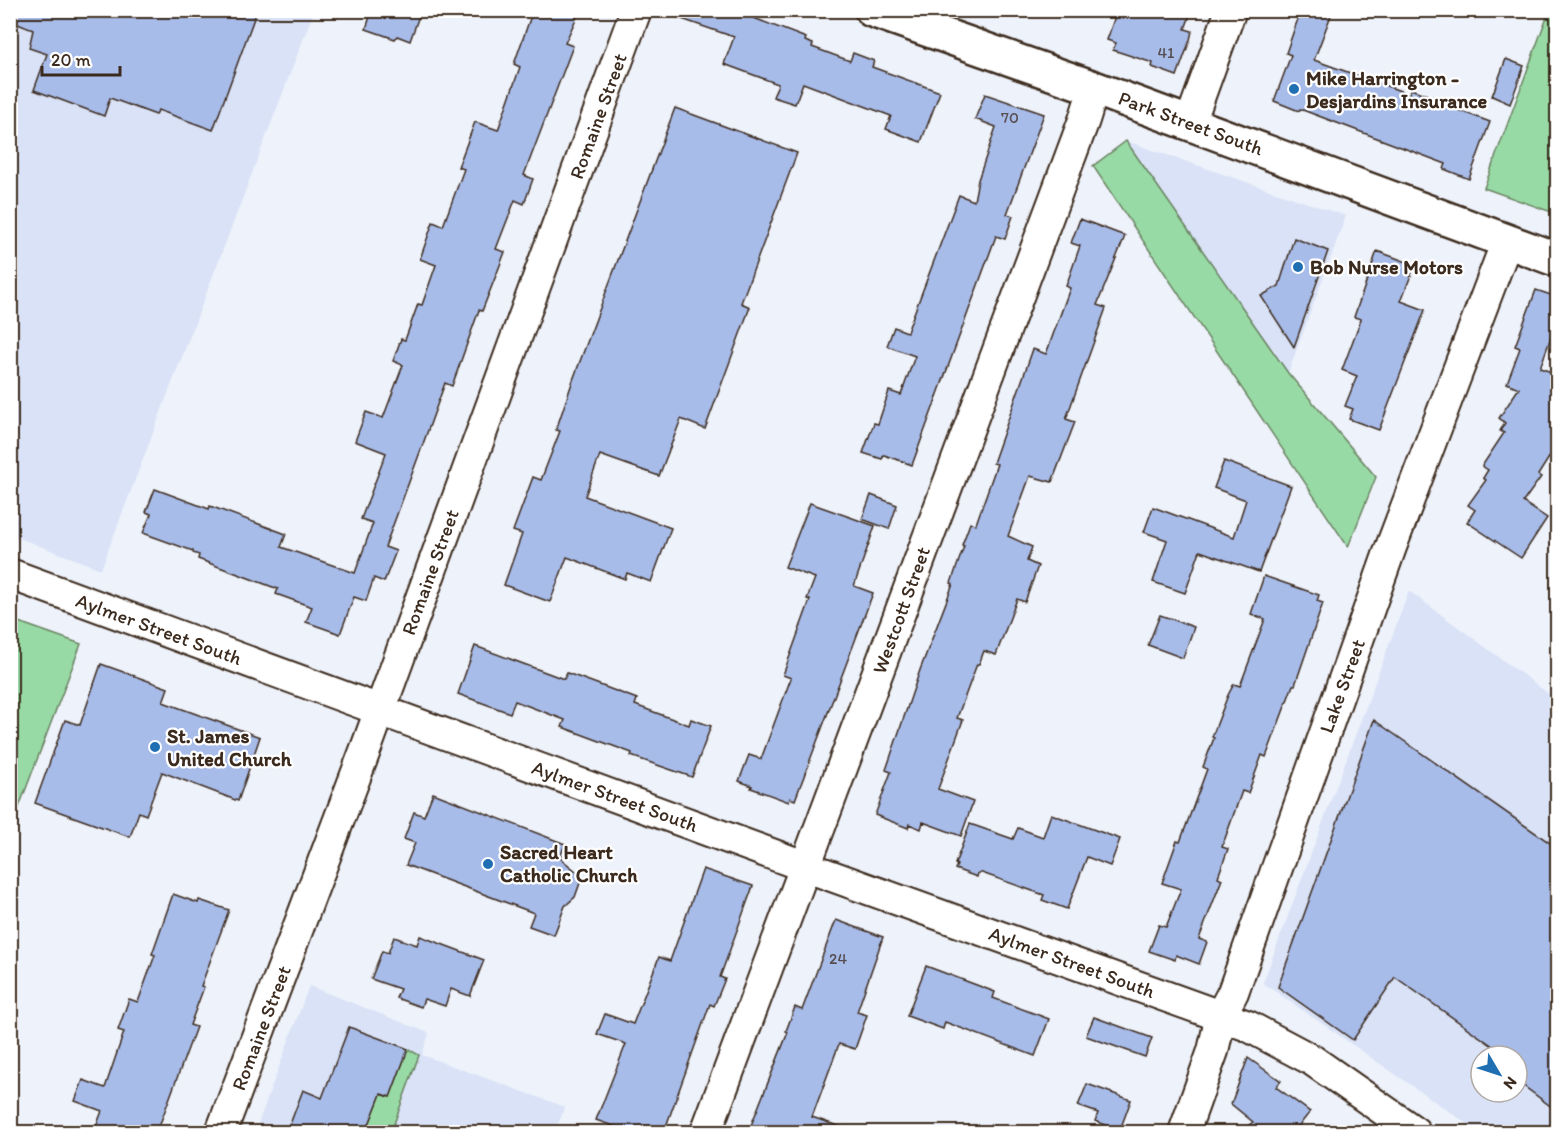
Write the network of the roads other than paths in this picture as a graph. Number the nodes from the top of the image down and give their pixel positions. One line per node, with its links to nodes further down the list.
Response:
1 (636, 10): 9 (street, Romaine Street)
2 (872, 10): 4 (main road, Park Street South)
3 (1231, 10): 5 (street)
4 (1094, 87): 5 (main road, Park Street South); 10 (street, Westcott Street)
5 (1190, 123): 6 (main road, Park Street South)
6 (1507, 241): 7 (main road, Park Street South); 11 (street, Lake Street)
7 (1557, 260)
8 (10, 574): 9 (street, Aylmer Street South)
9 (380, 711): 10 (street, Aylmer Street South); 12 (street, Romaine Street)
10 (804, 866): 11 (street, Aylmer Street South); 13 (street, Westcott Street)
11 (1221, 1015): 14 (street, Lake Street); 15 (street, Aylmer Street South)
12 (222, 1132)
13 (706, 1132)
14 (1184, 1132)
15 (1415, 1132)

